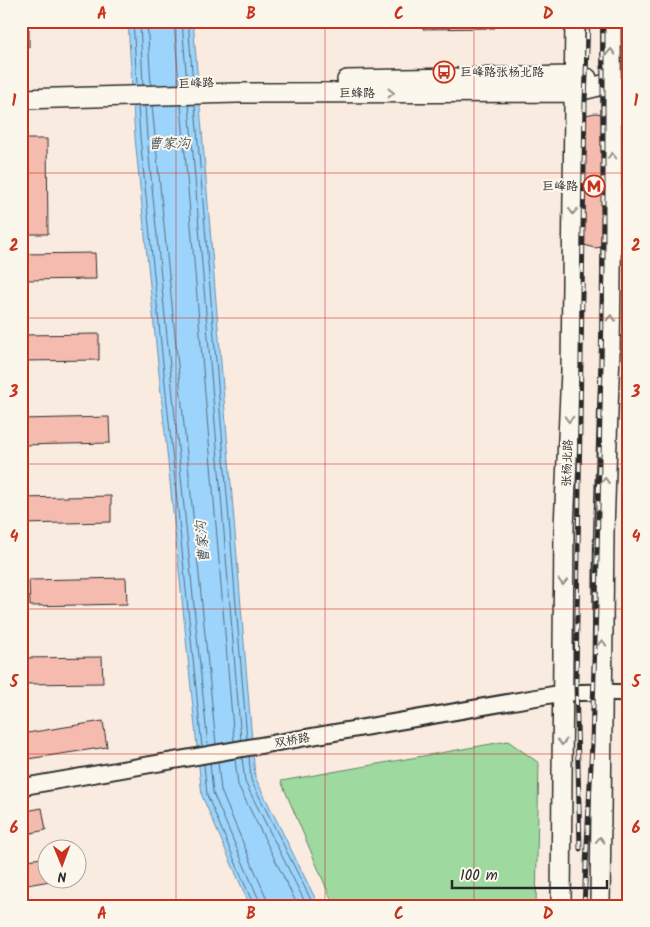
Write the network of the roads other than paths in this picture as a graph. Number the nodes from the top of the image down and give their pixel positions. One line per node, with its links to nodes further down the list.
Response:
1 (575, 21): 4 (main road, 张杨北路)
2 (611, 21): 3 (main road, one-way to 2)
3 (611, 83): 4 (main road, 巨峰路); 8 (main road, one-way to 3)
4 (574, 84): 6 (main road, 巨峰路); 9 (main road, 张杨北路, one-way to 9)
5 (21, 86): 6 (main road, 巨峰路)
6 (101, 91): 7 (main road, 巨峰路)
7 (21, 99)
8 (602, 692): 9 (street, 双桥路); 10 (street, 双桥路); 13 (main road, one-way to 8)
9 (562, 693): 11 (street, 双桥路); 12 (main road, 张杨北路, one-way to 12)
10 (629, 693)
11 (21, 787)
12 (561, 906)
13 (600, 906)

